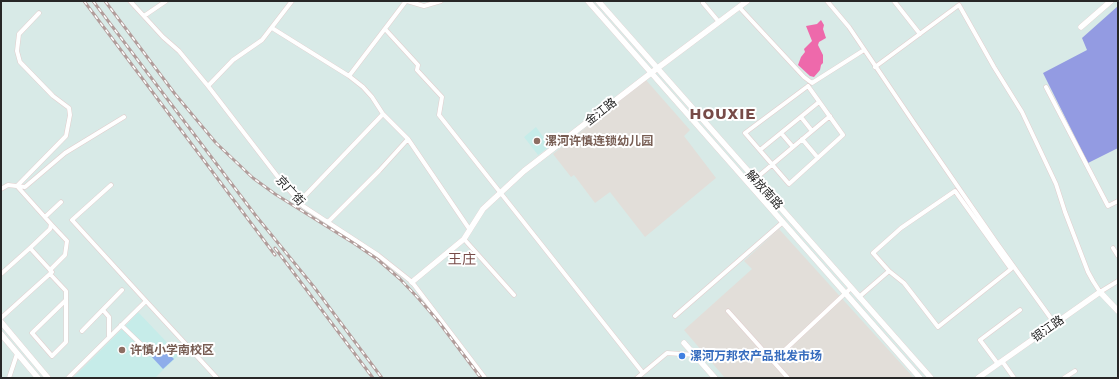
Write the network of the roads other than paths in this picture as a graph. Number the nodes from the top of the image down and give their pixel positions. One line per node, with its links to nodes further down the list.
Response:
1 (130, 1): 16 (street, 京广街)
2 (166, 1): 16 (street)
3 (292, 1): 19 (street)
4 (406, 1): 5 (street); 20 (street)
5 (441, 1)
6 (588, 1): 25 (main road, 解放南路)
7 (598, 1): 24 (main road, 解放南路)
8 (747, 1): 14 (main road, 金江路)
9 (827, 1): 22 (street)
10 (894, 1): 21 (street)
11 (1111, 1): 18 (main road)
12 (703, 3): 17 (street)
13 (958, 3): 21 (street); 66 (street)
14 (739, 7): 17 (main road, 金江路); 22 (street)
15 (39, 13): 44 (street)
16 (144, 16): 27 (street, 京广街)
17 (719, 22): 24 (main road, 金江路)
18 (1080, 27)
19 (272, 28): 26 (street); 27 (street)
20 (384, 29): 26 (street); 46 (street)
21 (920, 34): 23 (street)
22 (864, 50): 23 (street)
23 (875, 67): 79 (street)
24 (657, 69): 25 (main road, 金江路); 42 (main road, 解放南路)
25 (651, 73): 46 (main road, 金江路); 52 (main road, 解放南路)
26 (348, 76): 30 (street)
27 (208, 86): 49 (street, 京广街)
28 (1046, 87): 47 (street)
29 (819, 102): 32 (street); 33 (street); 39 (street)
30 (383, 114): 36 (street); 49 (street)
31 (124, 116): 44 (street)
32 (830, 116): 34 (street); 40 (street)
33 (800, 117): 34 (street); 35 (street)
34 (812, 131): 37 (street)
35 (781, 133): 38 (street); 39 (street)
36 (408, 139): 51 (street); 54 (street)
37 (802, 139): 38 (street); 40 (street)
38 (793, 147): 41 (street)
39 (760, 150): 41 (street)
40 (818, 158): 41 (street)
41 (772, 164): 42 (street)
42 (755, 179): 64 (main road, 解放南路)
43 (111, 185): 71 (street)
44 (18, 186): 45 (street); 50 (street)
45 (1, 189)
46 (502, 193): 54 (main road, 金江路); 91 (street)
47 (1118, 200)
48 (61, 202): 50 (street)
49 (299, 202): 51 (street, 京广街)
50 (45, 217): 53 (street)
51 (328, 222): 63 (street, 京广街)
52 (783, 222): 67 (main road, 解放南路); 76 (street)
53 (51, 224): 56 (street); 60 (street)
54 (470, 230): 55 (main road, 金江路)
55 (464, 239): 63 (main road, 金江路); 68 (street)
56 (30, 248): 60 (street); 61 (street)
57 (1114, 248): 58 (street)
58 (1118, 256)
59 (889, 271): 59 (street); 69 (street)
60 (50, 272): 70 (street); 77 (street)
61 (1, 274)
62 (1118, 281): 66 (street, 银江路)
63 (412, 282): 97 (street, 京广街)
64 (852, 288): 67 (street); 69 (main road, 解放南路)
65 (122, 290): 72 (street)
66 (1100, 292): 75 (main road); 79 (main road, 银江路)
67 (846, 293): 88 (street); 101 (main road, 解放南路)
68 (514, 295)
69 (859, 297): 102 (main road, 解放南路)
70 (66, 300): 70 (street)
71 (146, 300): 80 (street); 96 (street)
72 (102, 310): 81 (street); 83 (street)
73 (1020, 310): 89 (street)
74 (728, 311): 88 (street)
75 (1118, 311)
76 (675, 316)
77 (1, 318)
78 (1, 322): 94 (main road)
79 (1055, 324): 89 (main road, 银江路)
80 (121, 325): 83 (street); 85 (street)
81 (82, 331)
82 (1, 334): 86 (main road)
83 (109, 336): 95 (street)
84 (684, 343): 87 (main road)
85 (148, 351)
86 (18, 354): 92 (street); 93 (main road)
87 (695, 355): 91 (street); 99 (main road)
88 (773, 361): 100 (street)
89 (1000, 363): 103 (main road, 银江路); 104 (street)
90 (1075, 370): 105 (street)
91 (643, 373): 98 (street)
92 (9, 378)
93 (38, 378)
94 (48, 378)
95 (68, 378)
96 (217, 378)
97 (486, 378)
98 (637, 378)
99 (715, 378)
100 (788, 378)
101 (920, 378)
102 (930, 378)
103 (978, 378)
104 (1014, 378)
105 (1064, 378)

